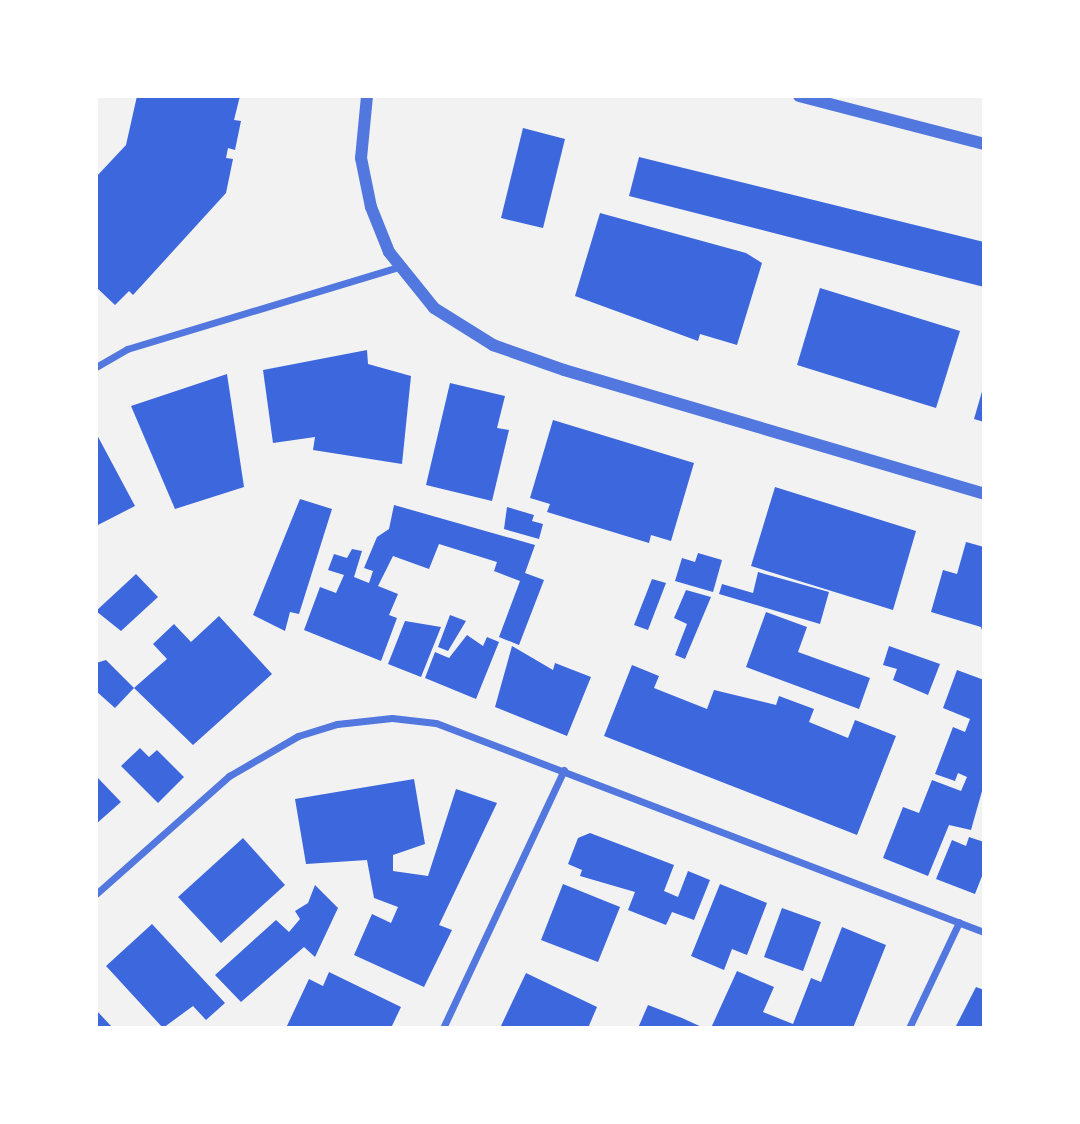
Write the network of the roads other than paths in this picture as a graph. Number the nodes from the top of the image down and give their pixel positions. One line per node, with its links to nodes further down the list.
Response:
1 (367, 96): 4 (street)
2 (799, 96): 3 (street)
3 (984, 144)
4 (399, 267): 5 (street); 6 (street)
5 (96, 367)
6 (984, 494)
7 (564, 770): 8 (street); 9 (street); 11 (street)
8 (96, 894)
9 (959, 922): 10 (street); 12 (street)
10 (984, 932)
11 (443, 1028)
12 (909, 1028)

